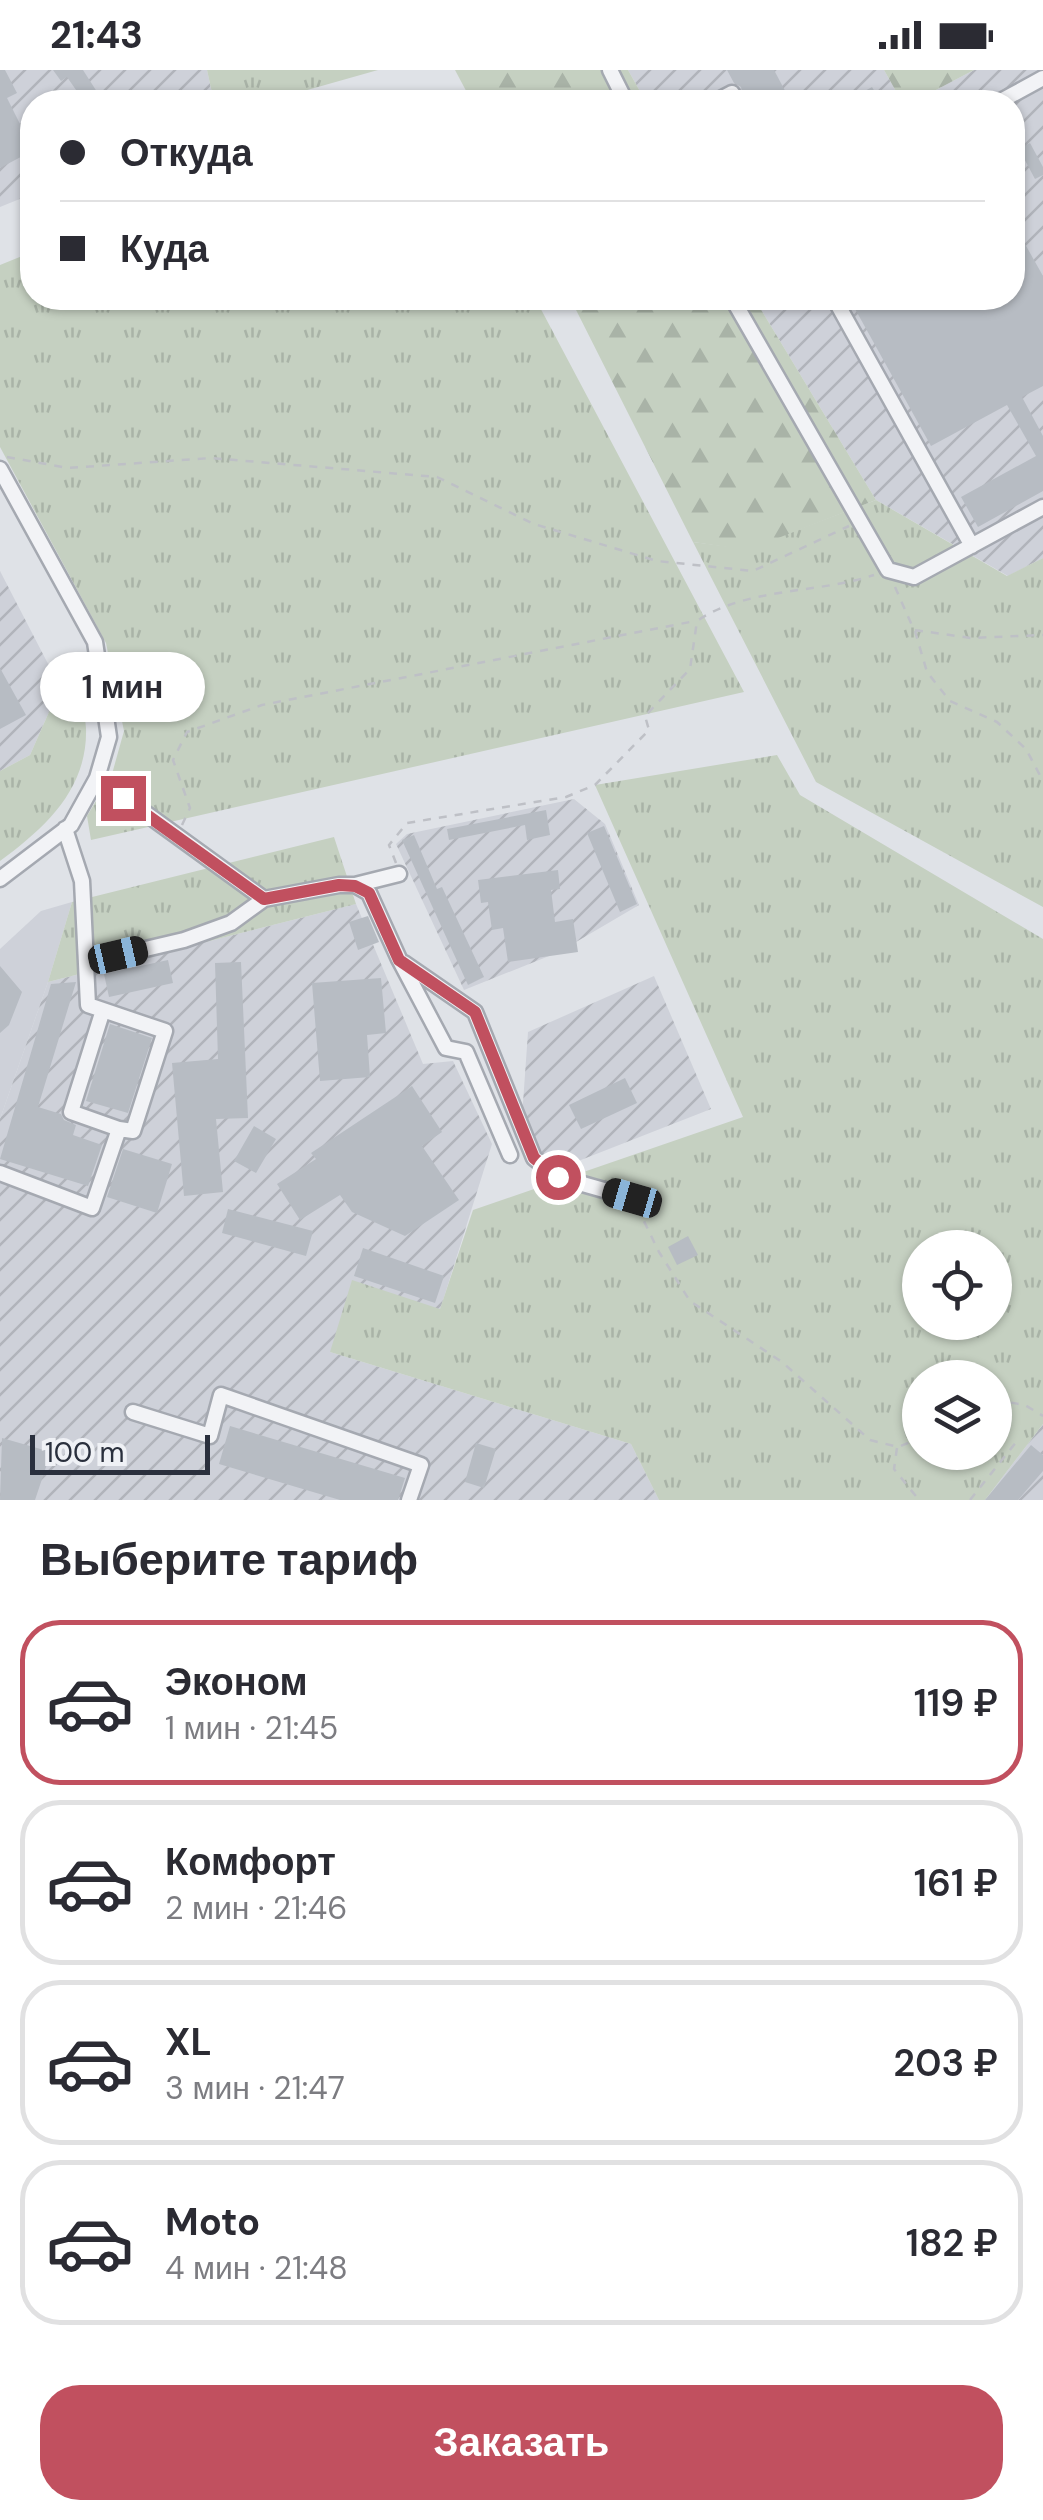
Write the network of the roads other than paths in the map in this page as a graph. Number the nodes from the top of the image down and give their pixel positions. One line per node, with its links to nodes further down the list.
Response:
1 (1043, 78): 2 (street)
2 (1021, 90)
3 (739, 310): 8 (street)
4 (841, 310): 8 (street)
5 (0, 470): 6 (street)
6 (4, 485): 9 (street)
7 (1043, 507): 8 (street)
8 (972, 546)
9 (97, 778): 10 (street); 14 (street)
10 (65, 829): 12 (street); 16 (street)
11 (399, 874): 13 (street)
12 (0, 879)
13 (355, 886): 14 (street); 15 (street)
14 (264, 899): 16 (street)
15 (399, 960): 19 (street); 21 (street)
16 (86, 962): 17 (street)
17 (103, 1010): 18 (street); 18 (street)
18 (119, 1129): 20 (street)
19 (510, 1155)
20 (0, 1173)
21 (632, 1198)
22 (134, 1412): 23 (street)
23 (409, 1500)

